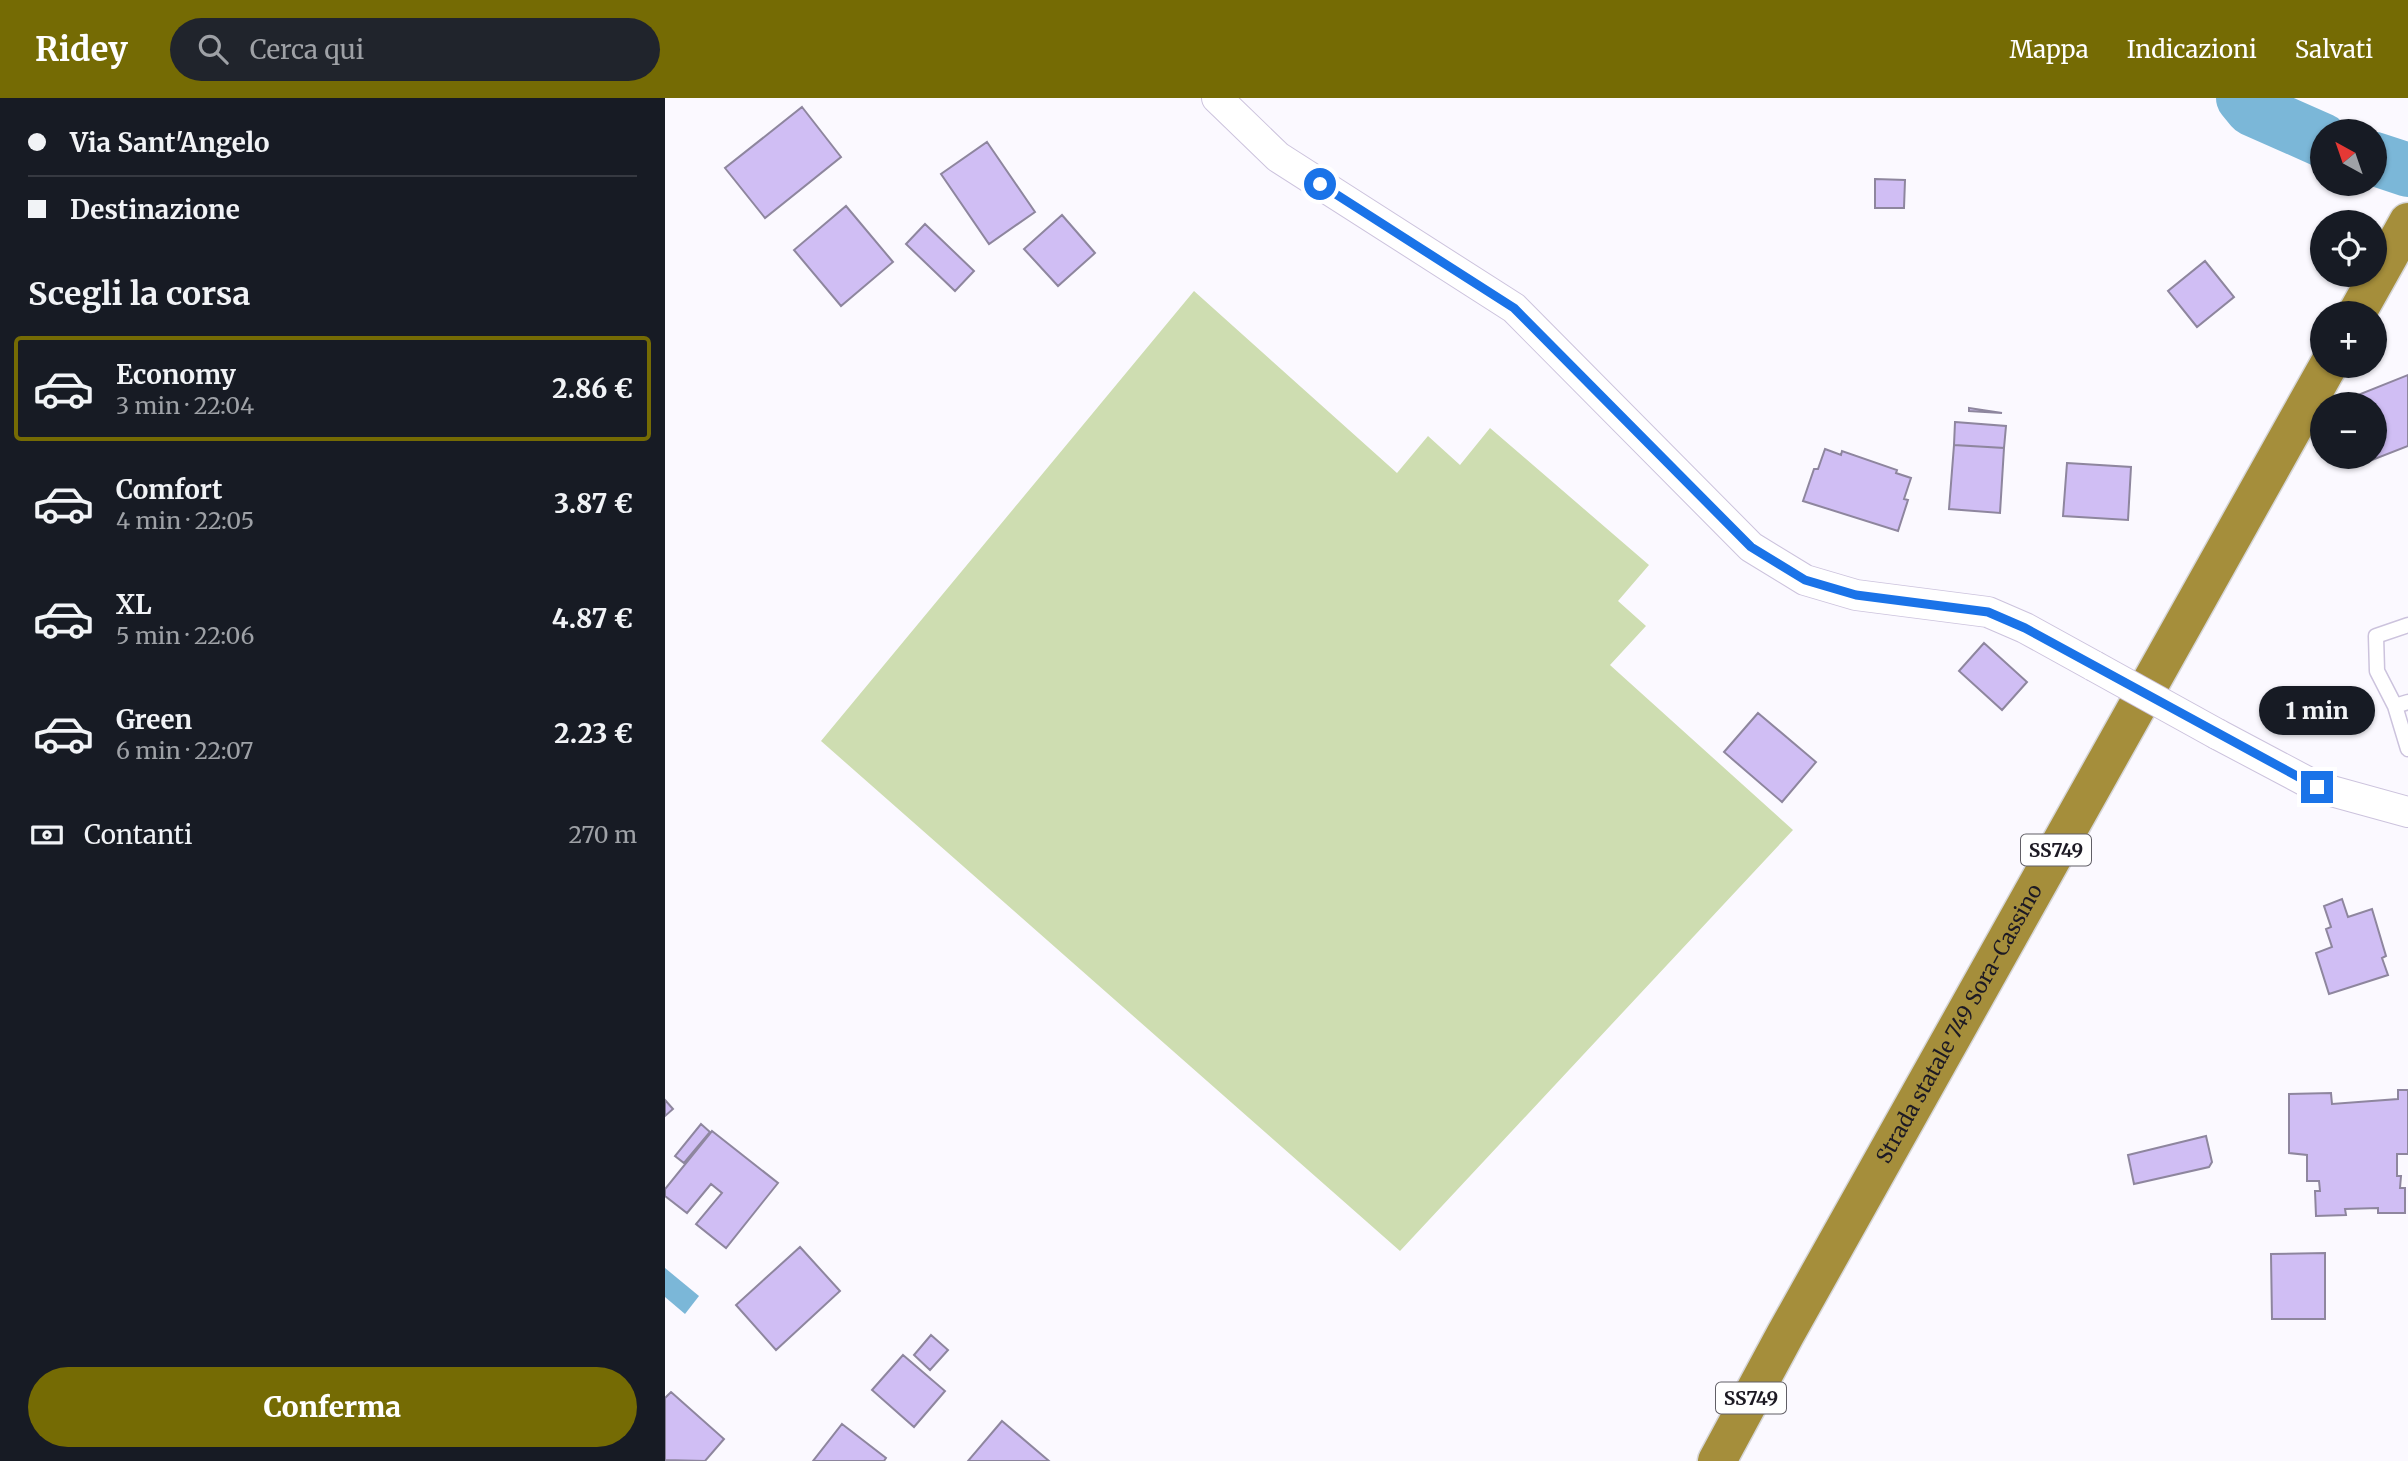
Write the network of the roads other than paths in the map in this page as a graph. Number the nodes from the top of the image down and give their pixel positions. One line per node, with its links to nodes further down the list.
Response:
1 (1217, 98): 8 (street, bridge)
2 (2408, 222): 3 (highway)
3 (2364, 301)
4 (2320, 378): 9 (highway, Strada statale 749 Sora-Cassino / SS749)
5 (2408, 625): 6 (lane)
6 (2401, 704): 7 (lane)
7 (2408, 749)
8 (2408, 812)
9 (1785, 1335): 10 (highway); 11 (highway, Strada statale 749 Sora-Cassino / SS749); 12 (highway)
10 (1698, 1461)
11 (1717, 1461)
12 (1736, 1461)

